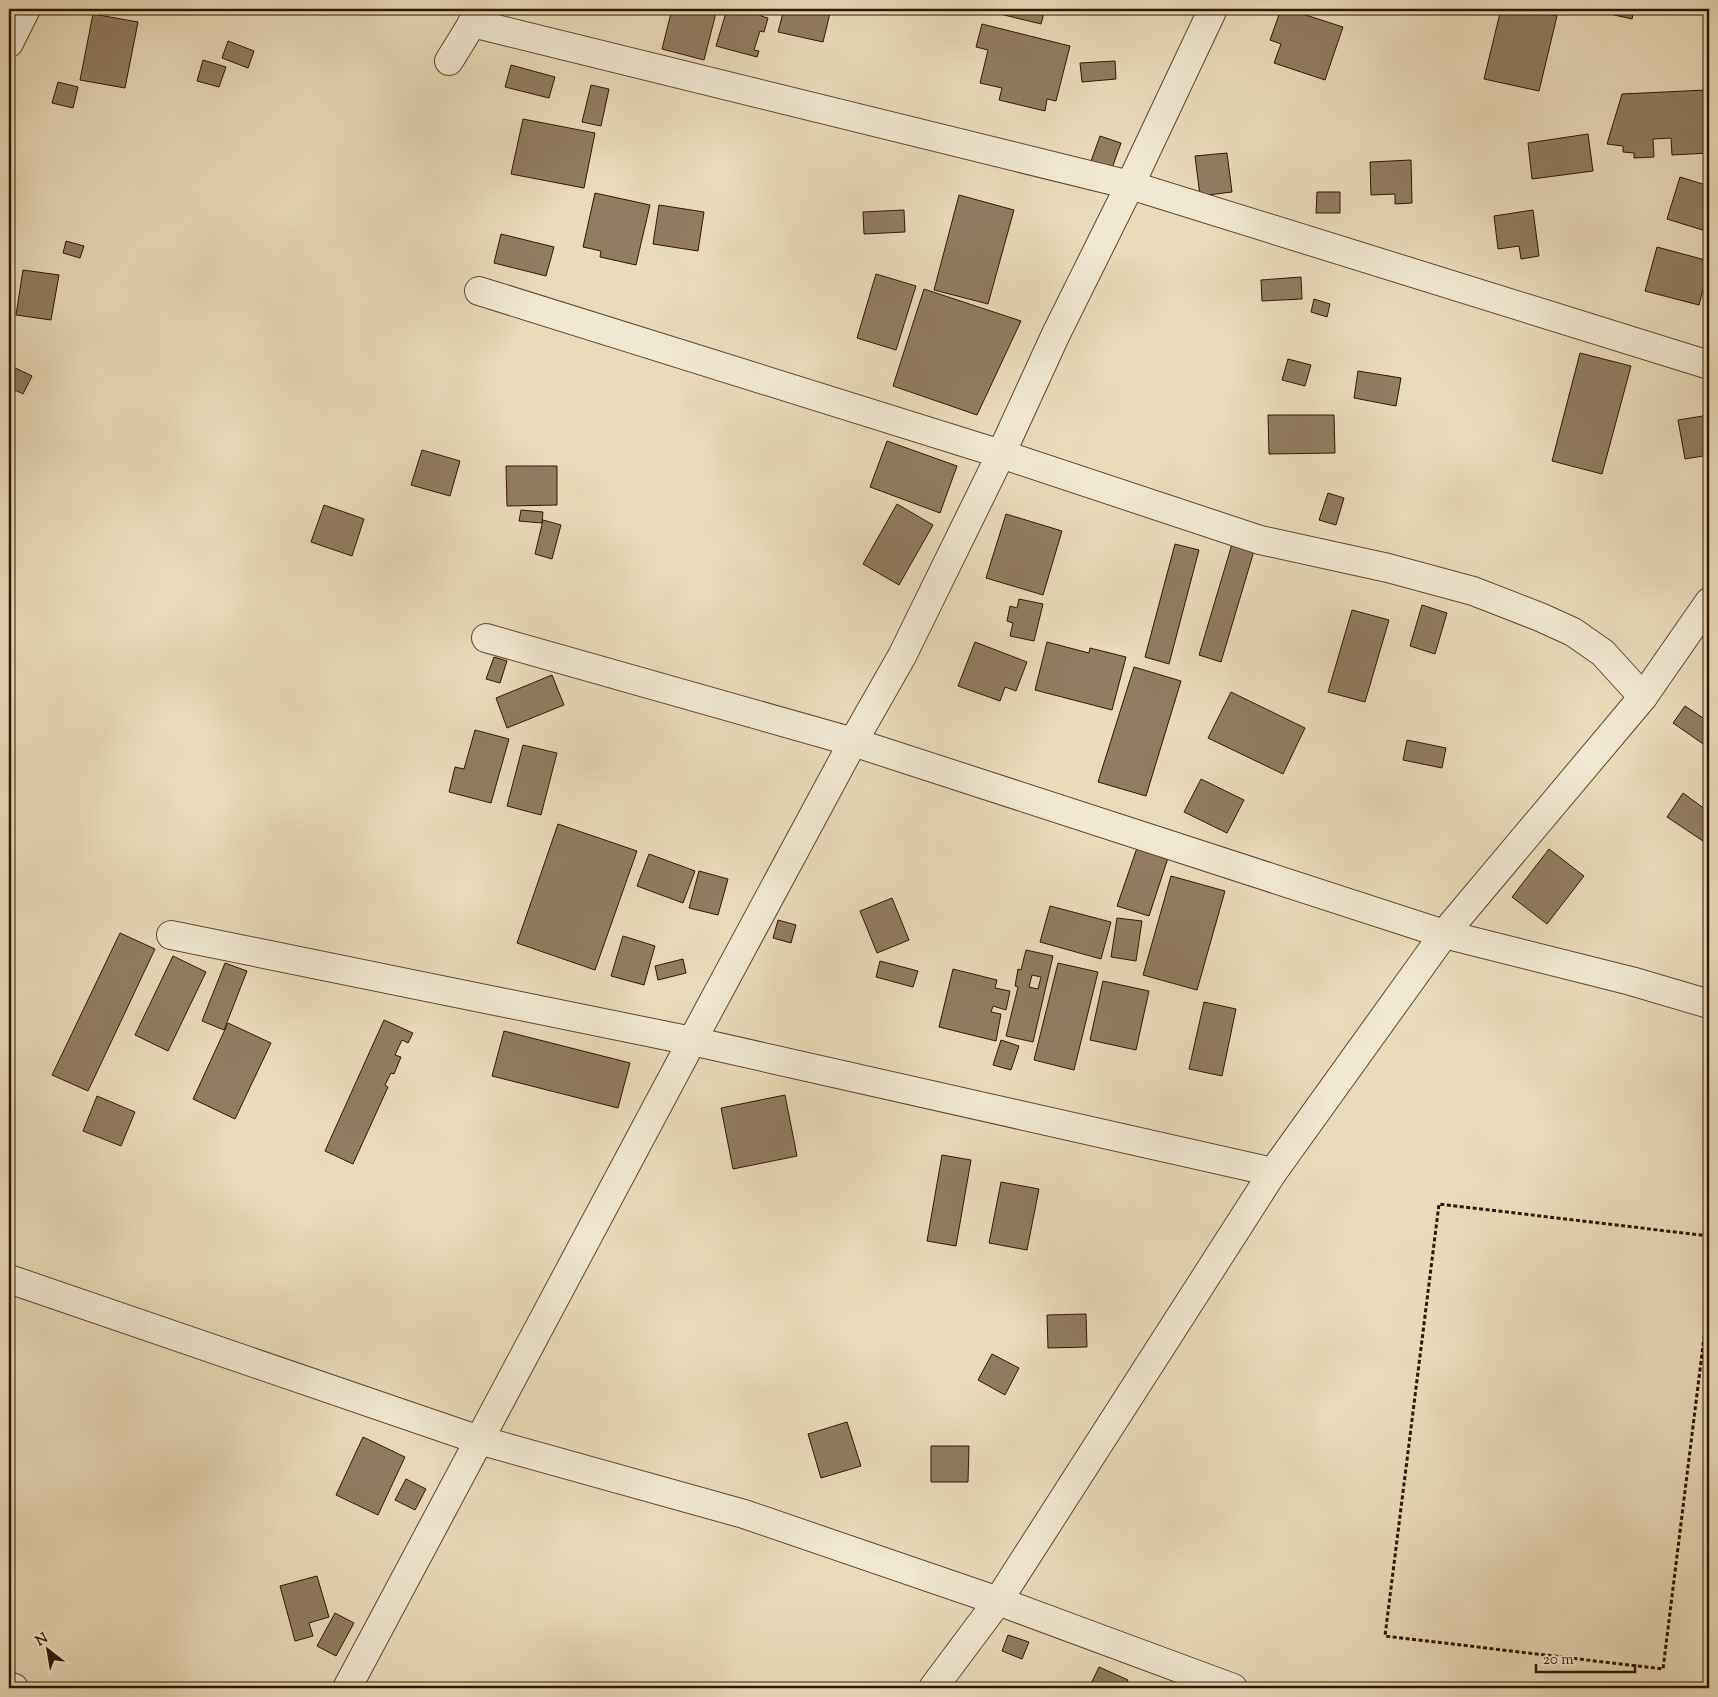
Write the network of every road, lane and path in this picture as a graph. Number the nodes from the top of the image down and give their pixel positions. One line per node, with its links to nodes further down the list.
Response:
1 (26, 9): 4 (street)
2 (1213, 9): 6 (street)
3 (476, 16): 5 (street); 6 (street)
4 (9, 43)
5 (449, 61)
6 (1130, 186): 8 (street); 9 (street)
7 (479, 291): 9 (street)
8 (1709, 365)
9 (1001, 454): 12 (street); 13 (street)
10 (1709, 602): 12 (street)
11 (486, 638): 13 (street)
12 (1644, 697): 14 (street)
13 (853, 742): 14 (street); 17 (street)
14 (1444, 934): 16 (street); 18 (street)
15 (171, 935): 17 (street)
16 (1709, 1004)
17 (692, 1041): 18 (street); 22 (street)
18 (1273, 1172): 23 (street)
19 (1709, 1236): 21 (path)
20 (9, 1278): 22 (street)
21 (1709, 1297)
22 (479, 1440): 23 (street); 26 (street)
23 (998, 1601): 27 (street); 28 (street)
24 (9, 1686): 25 (street)
25 (14, 1688)
26 (347, 1688)
27 (933, 1688)
28 (1233, 1688)

